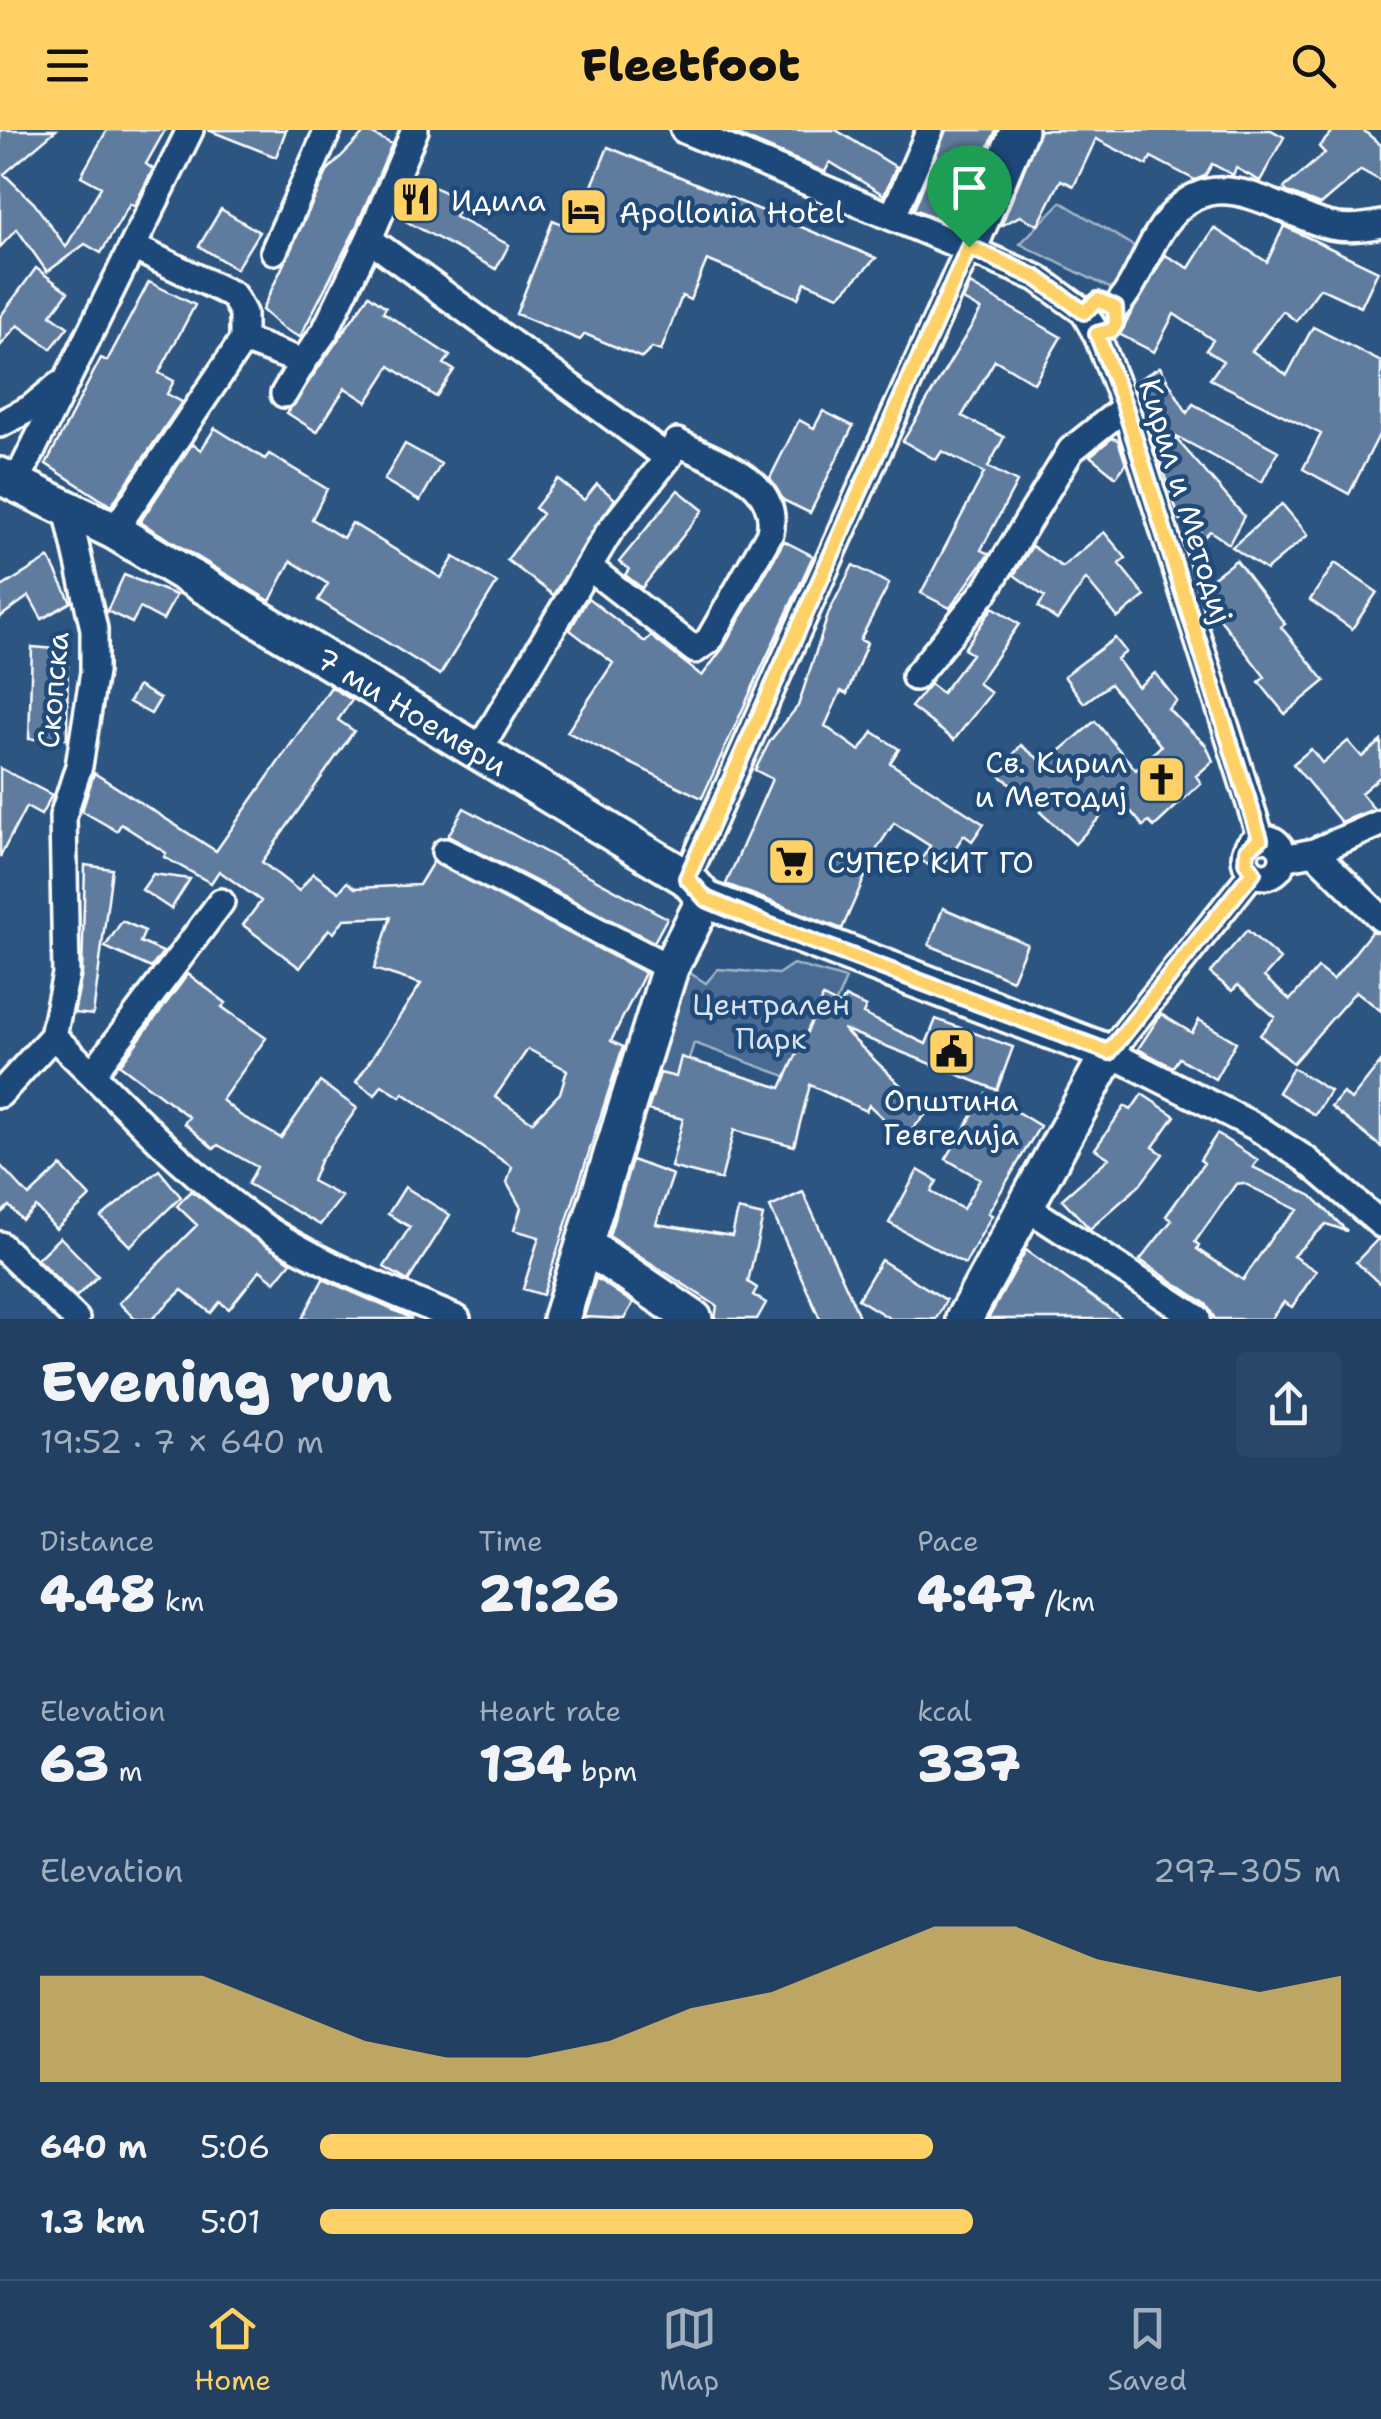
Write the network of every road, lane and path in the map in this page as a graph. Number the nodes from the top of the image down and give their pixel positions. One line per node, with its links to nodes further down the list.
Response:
1 (190, 130): 10 (street)
2 (328, 130): 12 (street)
3 (415, 130): 9 (street)
4 (684, 130): 7 (street, Кирил и Методиј)
5 (930, 130): 7 (street)
6 (1018, 130): 11 (main road)
7 (892, 216): 11 (street, Кирил и Методиј)
8 (1381, 224): 13 (street)
9 (369, 239): 17 (street); 22 (street)
10 (133, 247): 16 (street); 18 (street)
11 (969, 247): 14 (street, Кирил и Методиј); 35 (street)
12 (274, 252)
13 (1115, 308): 14 (street); 15 (street)
14 (1084, 312): 15 (street, Кирил и Методиј)
15 (1097, 334): 20 (street, Кирил и Методиј)
16 (243, 340): 17 (street); 25 (street)
17 (303, 362): 19 (street)
18 (66, 379): 21 (street); 23 (street)
19 (284, 394)
20 (1125, 407): 27 (street); 30 (street, Кирил и Методиј)
21 (0, 424)
22 (668, 458): 26 (street); 26 (street)
23 (8, 479): 24 (main road, 7 ми Ноември)
24 (67, 508): 25 (main road, 7 ми Ноември); 39 (street, Скопска)
25 (114, 530): 28 (main road, 7 ми Ноември)
26 (591, 568): 28 (street)
27 (915, 678)
28 (478, 752): 35 (main road, 7 ми Ноември)
29 (1381, 823): 32 (street)
30 (1260, 839): 33 (street); 34 (street)
31 (445, 852): 38 (street)
32 (1314, 852): 33 (street); 37 (street)
33 (1283, 858): 34 (street)
34 (1253, 872): 40 (street)
35 (696, 888): 38 (main road); 40 (main road, 7 ми Ноември)
36 (221, 902): 41 (street)
37 (1381, 918)
38 (670, 968): 46 (main road)
39 (53, 1036): 41 (street); 42 (street)
40 (1109, 1052): 43 (main road); 44 (street)
41 (92, 1074): 49 (street)
42 (0, 1094)
43 (1025, 1206): 47 (street); 52 (main road)
44 (1380, 1220)
45 (0, 1245): 48 (street)
46 (584, 1245): 50 (main road); 51 (main road)
47 (1197, 1318)
48 (76, 1319)
49 (457, 1319)
50 (561, 1319)
51 (694, 1319)
52 (964, 1319)

